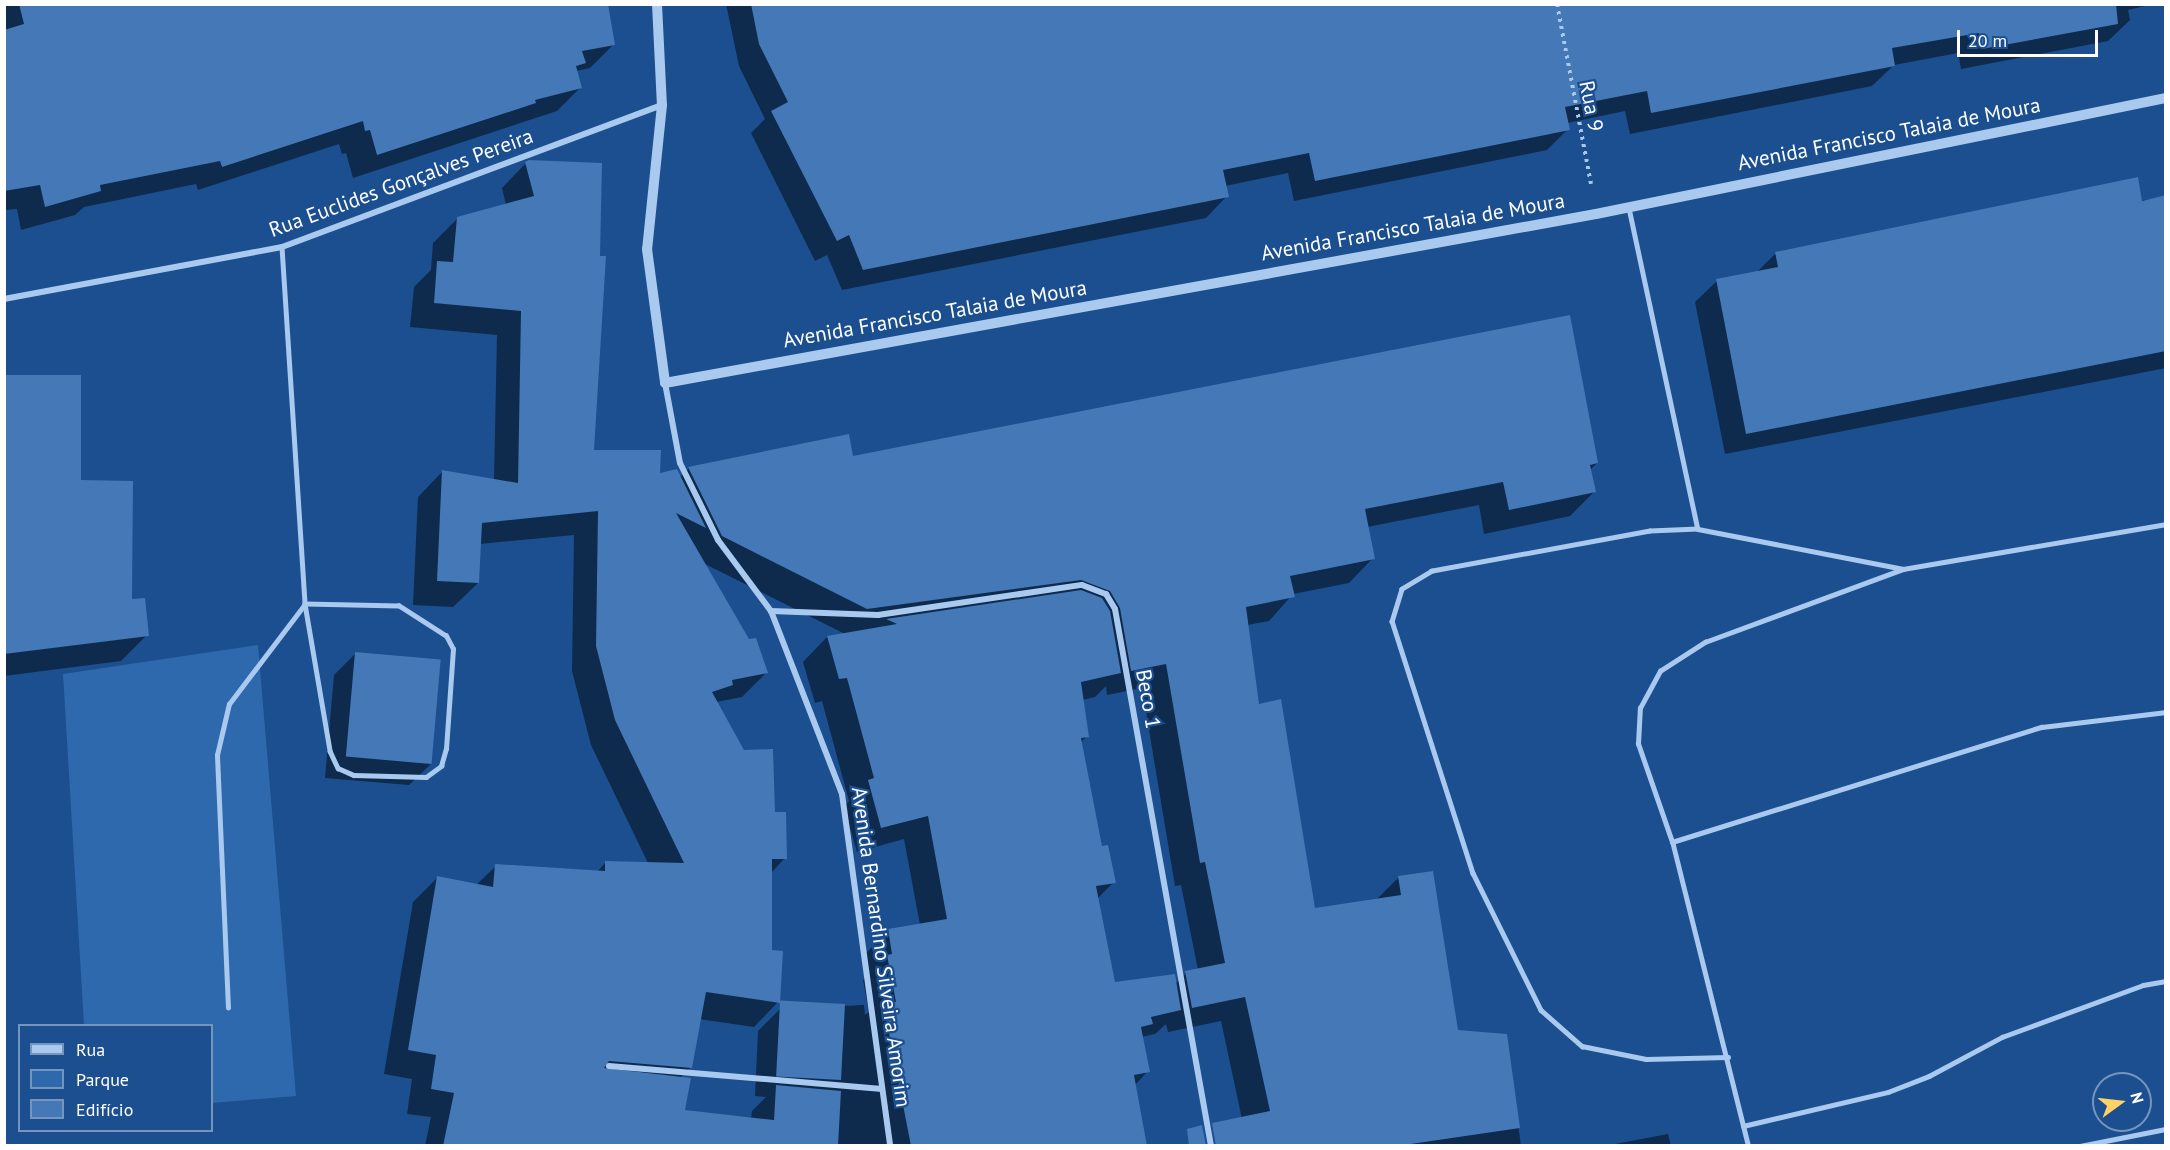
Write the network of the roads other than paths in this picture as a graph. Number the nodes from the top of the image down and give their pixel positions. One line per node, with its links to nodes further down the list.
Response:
1 (657, 4): 3 (street, Avenida Bernardino Silveira Amorim)
2 (2166, 98): 4 (street, Avenida Francisco Talaia de Moura)
3 (663, 105): 5 (street, Rua Euclides Gonçalves Pereira); 7 (street, Avenida Bernardino Silveira Amorim)
4 (1628, 206): 7 (street, Avenida Francisco Talaia de Moura); 9 (lane)
5 (282, 247): 6 (street, Rua Euclides Gonçalves Pereira); 11 (lane)
6 (4, 299)
7 (665, 383): 12 (street, Avenida Bernardino Silveira Amorim)
8 (2166, 524): 10 (lane)
9 (1698, 529): 10 (lane); 17 (lane)
10 (1903, 569): 14 (lane)
11 (305, 604): 11 (lane); 16 (lane)
12 (771, 611): 19 (street, Avenida Bernardino Silveira Amorim); 23 (street, Beco 1)
13 (2166, 712): 14 (lane)
14 (1672, 842): 17 (lane)
15 (2166, 981): 20 (lane)
16 (228, 1008)
17 (1728, 1057): 20 (lane)
18 (609, 1066): 19 (street)
19 (882, 1089): 22 (street, Avenida Bernardino Silveira Amorim)
20 (1743, 1126): 24 (lane)
21 (2166, 1129): 25 (lane)
22 (890, 1146)
23 (1211, 1146)
24 (1748, 1146)
25 (2080, 1146)

